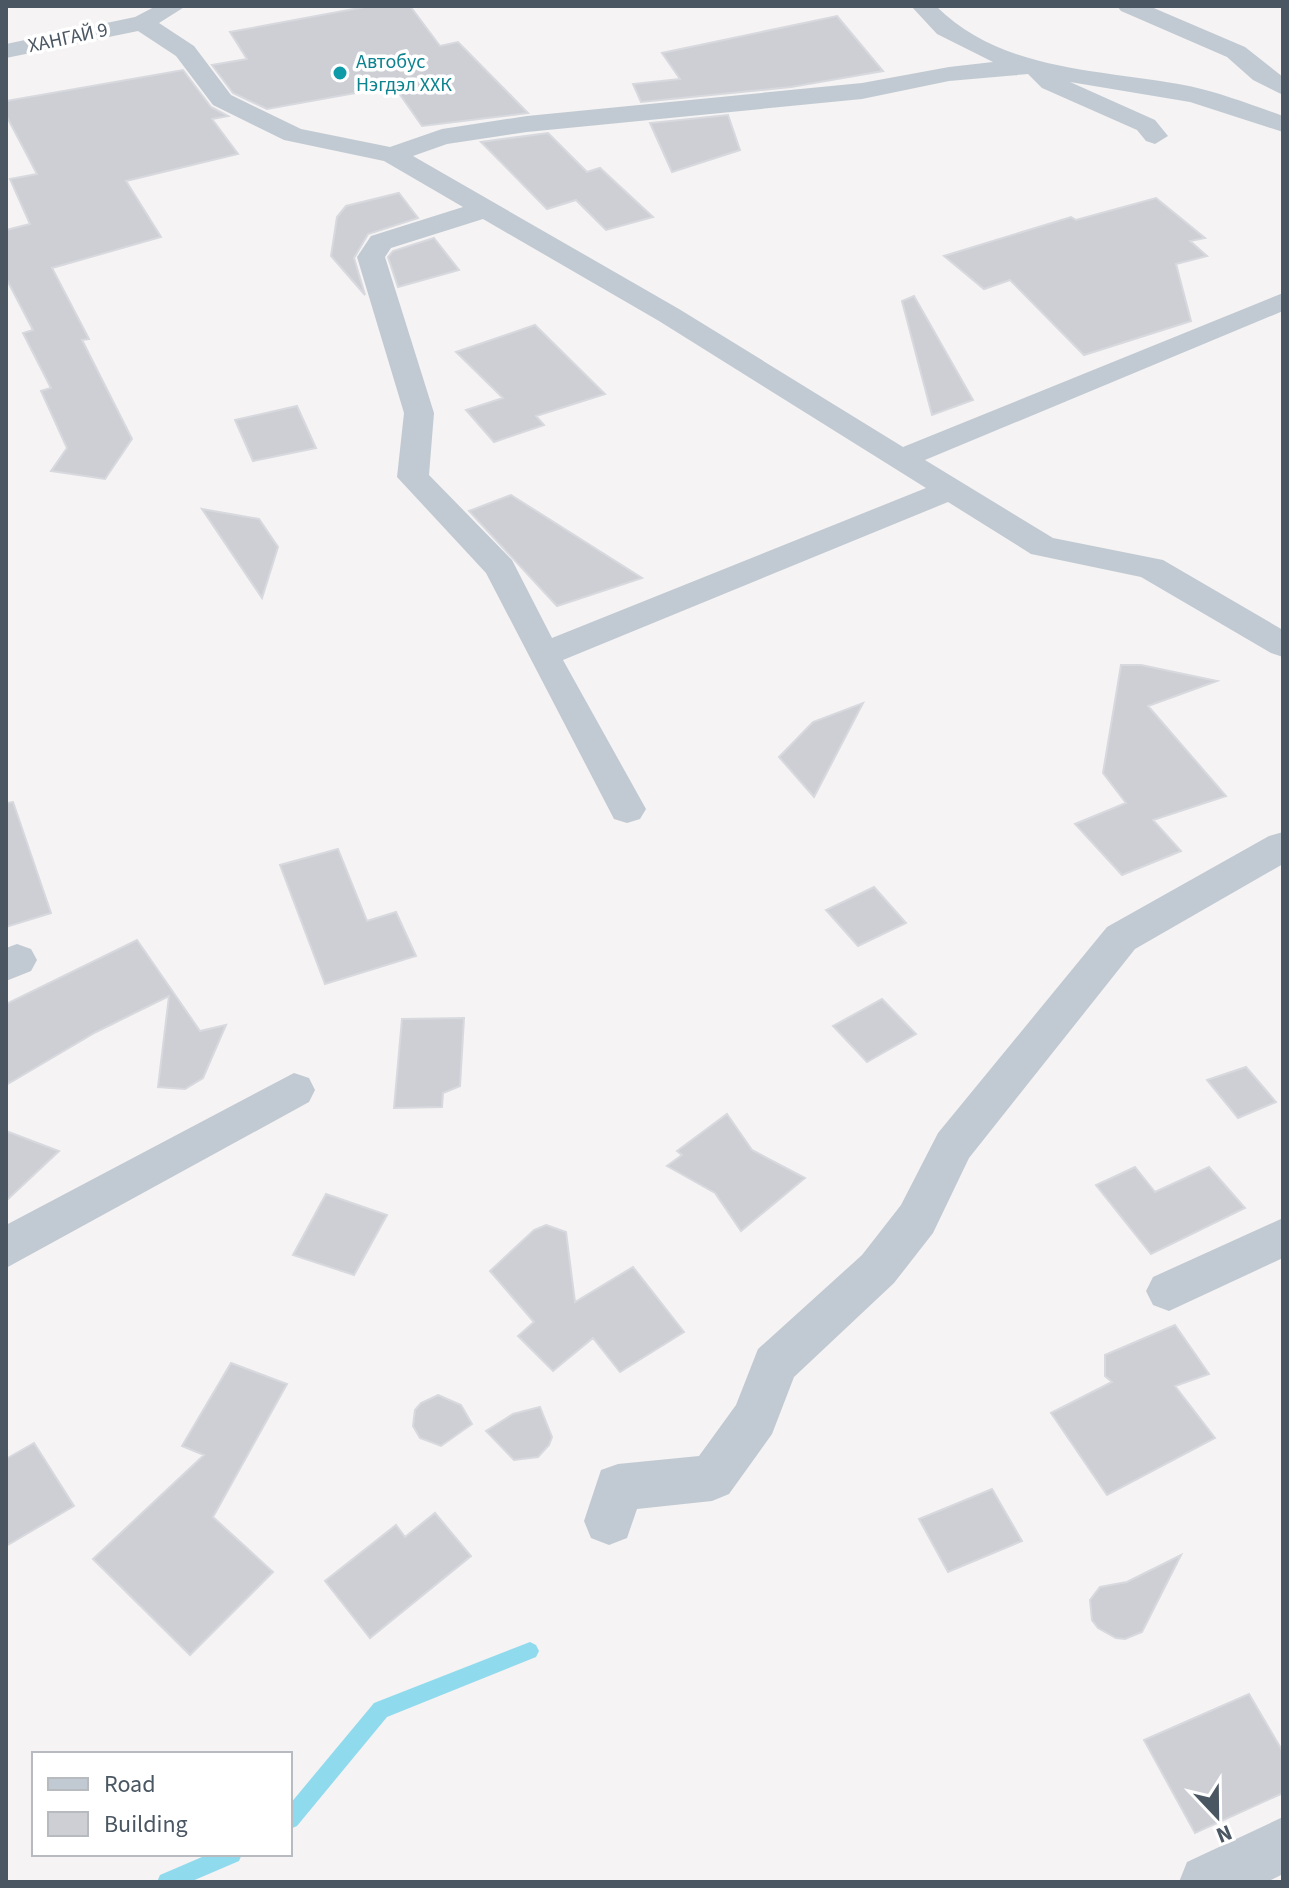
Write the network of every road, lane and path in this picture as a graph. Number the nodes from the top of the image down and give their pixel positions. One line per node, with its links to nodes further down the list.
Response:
1 (174, 6): 4 (street, ХАНГАЙ 9)
2 (923, 6): 6 (street)
3 (1129, 6): 7 (street)
4 (142, 23): 5 (street, ХАНГАЙ 9); 10 (street)
5 (6, 51)
6 (1034, 66): 8 (street); 9 (street); 10 (street)
7 (1283, 87)
8 (1283, 124)
9 (1155, 136)
10 (392, 155): 11 (street)
11 (486, 209): 13 (street); 16 (street)
12 (1281, 301): 13 (street)
13 (901, 459): 14 (street)
14 (950, 490): 15 (street); 16 (street)
15 (1283, 645)
16 (543, 655): 17 (street)
17 (627, 809)
18 (1283, 846): 23 (street)
19 (294, 1090): 21 (street)
20 (1283, 1237): 22 (street)
21 (6, 1248)
22 (1169, 1291)
23 (609, 1521)
24 (1283, 1845): 25 (street)
25 (1207, 1882)

